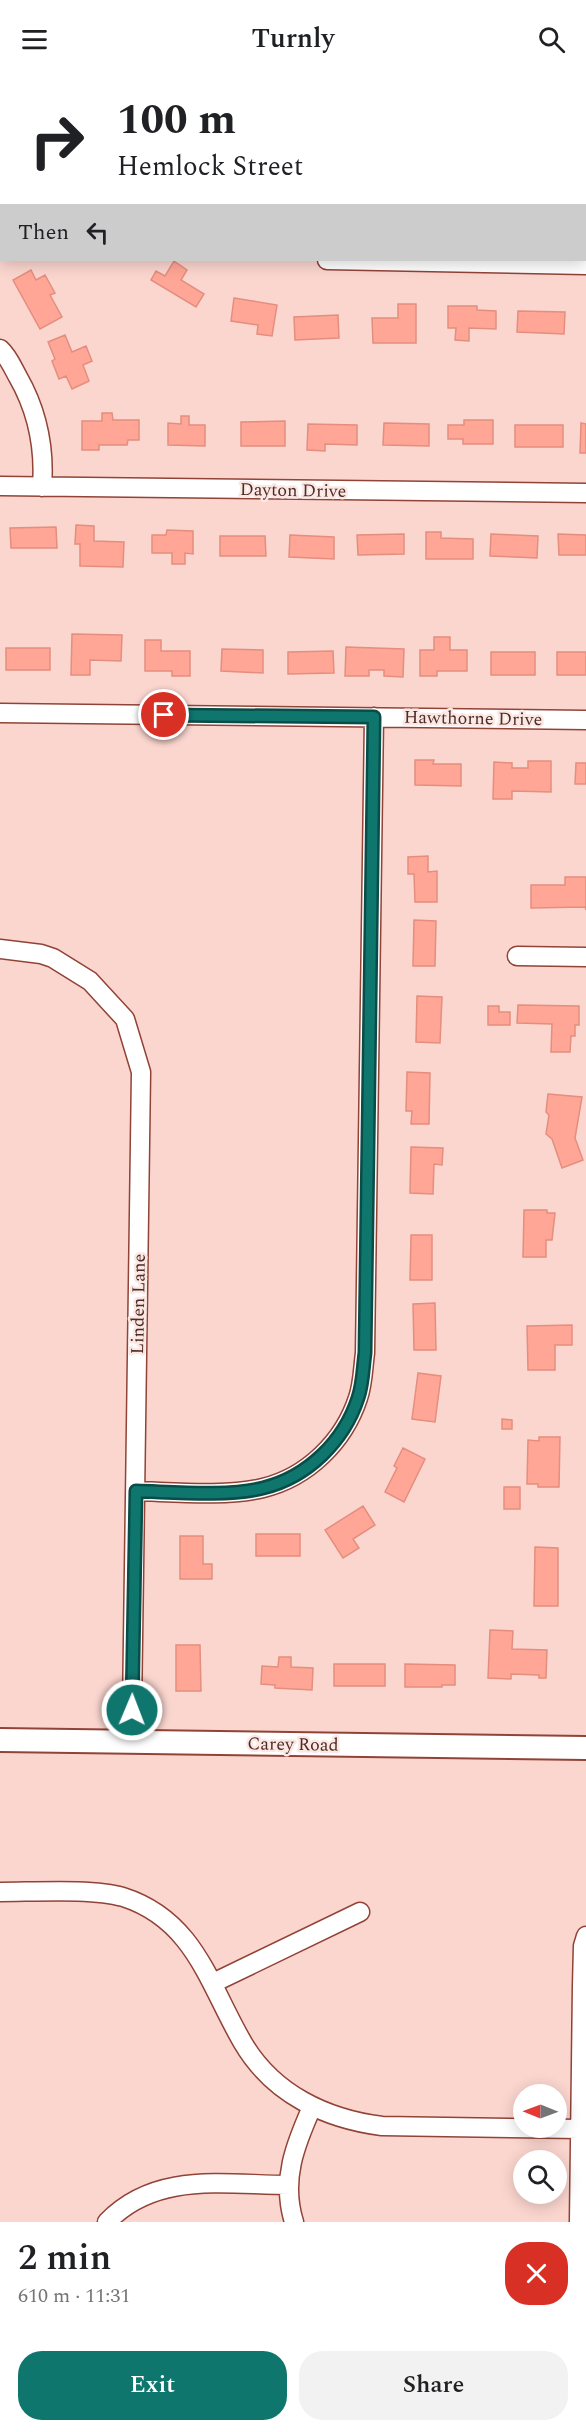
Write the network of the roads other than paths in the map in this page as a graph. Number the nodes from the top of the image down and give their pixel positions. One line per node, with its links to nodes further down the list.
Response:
1 (379, 261): 2 (street)
2 (586, 265)
3 (0, 349): 5 (street)
4 (0, 486): 5 (street, Dayton Drive)
5 (42, 487): 6 (street, Dayton Drive)
6 (586, 493)
7 (0, 713): 8 (street, Hawthorne Drive)
8 (374, 717): 9 (street, Hawthorne Drive); 13 (street)
9 (586, 720)
10 (0, 949): 13 (street, Linden Lane)
11 (517, 956): 12 (street)
12 (586, 957)
13 (136, 1491): 15 (street, Linden Lane)
14 (0, 1740): 15 (street, Carey Road)
15 (133, 1741): 16 (street, Carey Road)
16 (586, 1748)
17 (0, 1892): 20 (street)
18 (360, 1912): 20 (street)
19 (586, 1936): 22 (street)
20 (213, 1983): 21 (street)
21 (312, 2107): 22 (street); 23 (street)
22 (580, 2129): 26 (street)
23 (289, 2185): 24 (street); 25 (street)
24 (107, 2222)
25 (294, 2222)
26 (579, 2222)

